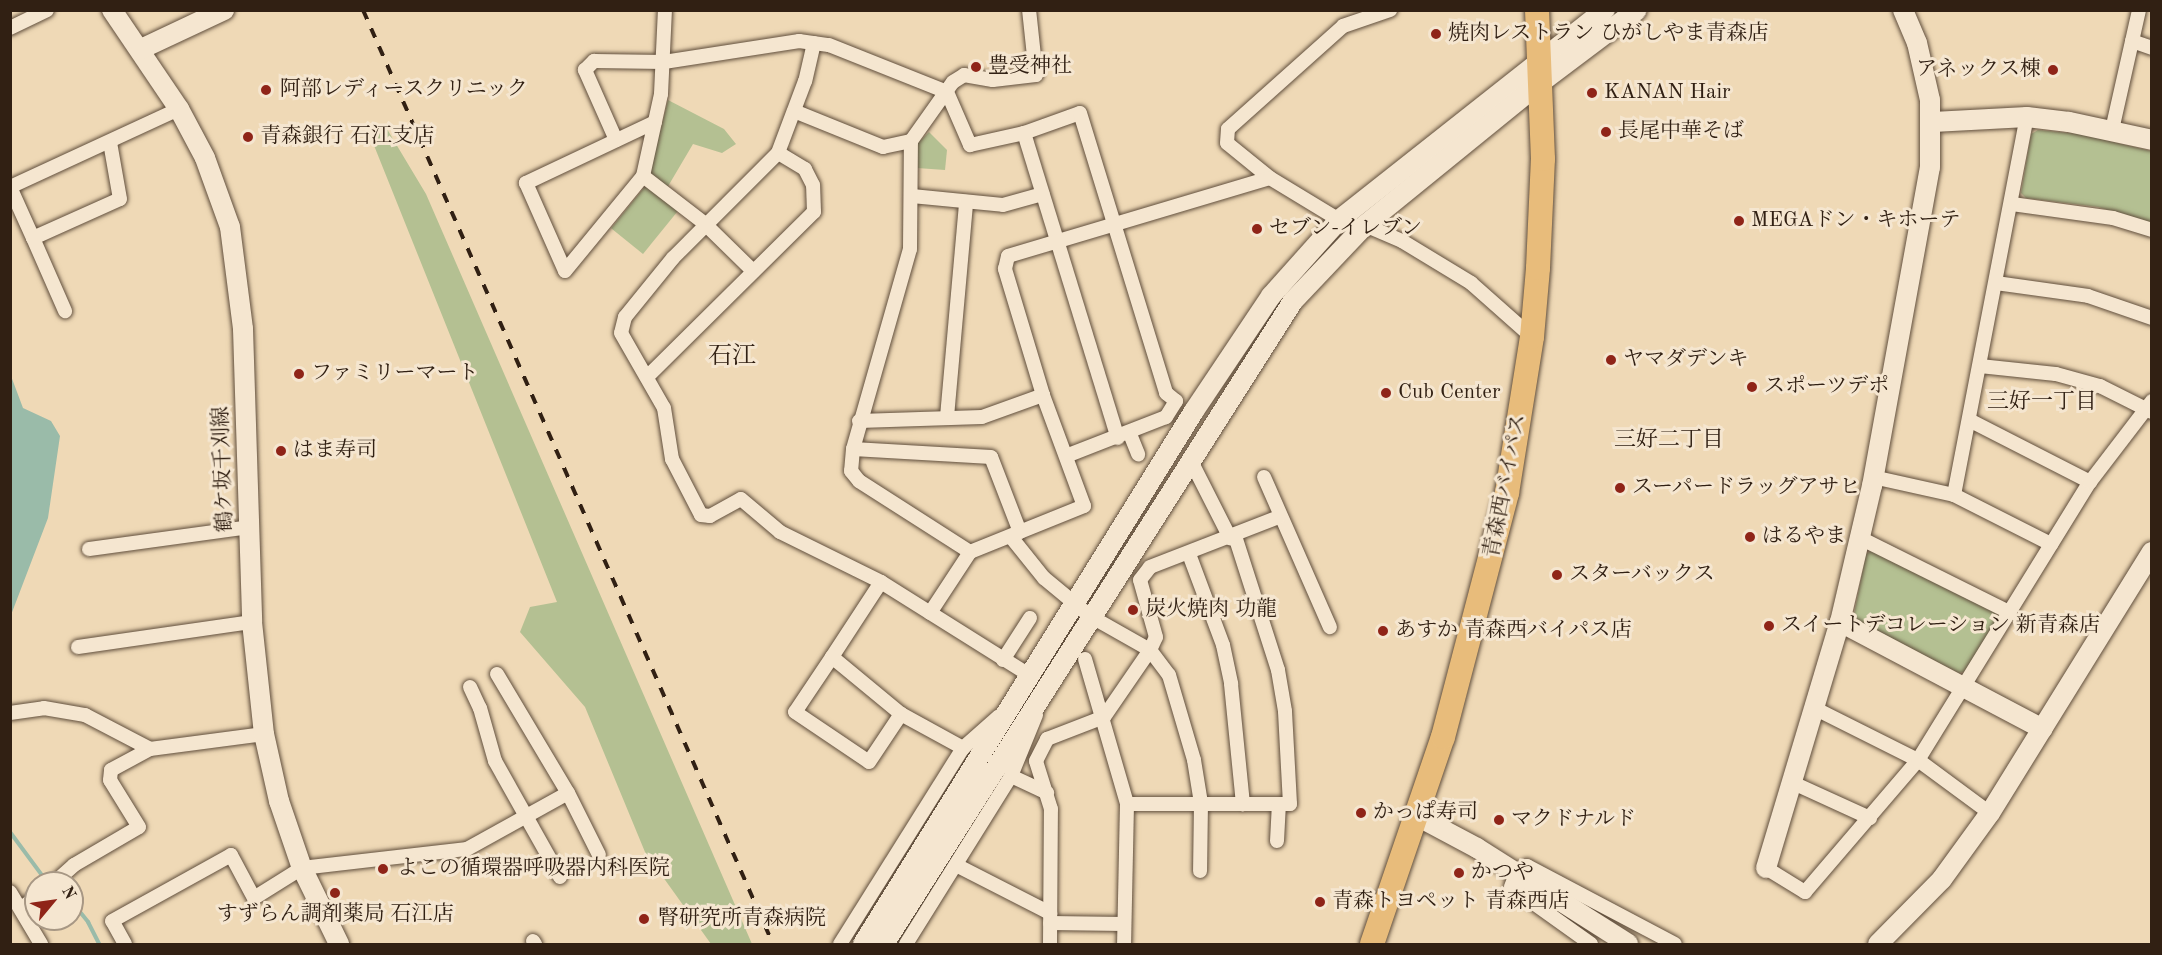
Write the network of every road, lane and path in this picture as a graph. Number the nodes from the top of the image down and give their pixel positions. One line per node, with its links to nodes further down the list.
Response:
1 (47, 10): 12 (street)
2 (112, 10): 16 (street, 鶴ケ坂千刈線)
3 (224, 10): 16 (street)
4 (665, 10): 17 (street)
5 (1029, 10): 19 (street)
6 (1390, 10): 33 (street)
7 (1537, 10): 18 (highway, 青森西バイパス)
8 (1605, 10): 18 (street)
9 (1637, 10): 18 (street)
10 (1903, 10): 24 (street)
11 (2139, 10): 13 (street)
12 (10, 28)
13 (2132, 42): 15 (street); 25 (street)
14 (814, 43): 17 (street); 19 (street); 21 (street)
15 (2151, 48)
16 (141, 49): 20 (street, 鶴ケ坂千刈線)
17 (664, 62): 23 (street); 27 (street)
18 (1539, 73): 39 (street); 42 (street); 50 (highway, 青森西バイパス)
19 (947, 92): 26 (street); 29 (street)
20 (179, 109): 30 (street); 70 (street, 鶴ケ坂千刈線)
21 (794, 111): 29 (street); 31 (street)
22 (2027, 117): 24 (street); 25 (street); 38 (street)
23 (655, 122): 27 (street); 32 (street)
24 (1933, 122): 66 (street)
25 (2112, 130): 28 (street)
26 (1024, 133): 35 (street); 41 (street)
27 (616, 140): 32 (street)
28 (2151, 140)
29 (911, 141): 36 (street)
30 (110, 142): 34 (street); 44 (street)
31 (778, 153): 40 (street); 46 (street)
32 (643, 176): 40 (street)
33 (1270, 178): 39 (street); 41 (street)
34 (10, 187): 44 (street)
35 (1043, 194): 37 (street); 45 (street)
36 (912, 196): 37 (street); 58 (street)
37 (966, 201): 57 (street)
38 (2012, 204): 43 (street); 47 (street)
39 (1339, 220): 56 (street)
40 (704, 223): 46 (street); 52 (street)
41 (1114, 225): 45 (street); 54 (street)
42 (1365, 225): 50 (street); 64 (street)
43 (2151, 230)
44 (33, 238): 48 (street)
45 (1057, 242): 53 (street); 60 (street)
46 (753, 271): 52 (street)
47 (1996, 283): 49 (street); 51 (street)
48 (65, 311)
49 (2151, 318)
50 (1532, 337): 116 (highway, 青森西バイパス)
51 (1980, 366): 55 (street); 59 (street)
52 (647, 377): 79 (street)
53 (1043, 395): 57 (street); 63 (street)
54 (1176, 401): 56 (street); 60 (street)
55 (2149, 407): 67 (street)
56 (1194, 411): 80 (street)
57 (947, 417): 58 (street)
58 (859, 421): 61 (street)
59 (1971, 421): 67 (street); 68 (street)
60 (1124, 436): 62 (street); 63 (street)
61 (854, 449): 71 (street); 76 (street)
62 (1138, 454)
63 (1066, 456): 71 (street)
64 (1190, 459): 72 (street); 80 (street)
65 (1264, 477): 69 (street)
66 (1874, 477): 68 (street); 73 (street)
67 (2090, 482): 74 (street)
68 (1954, 495): 74 (street)
69 (1279, 517): 72 (street); 86 (street)
70 (249, 527): 75 (street); 84 (street, 鶴ケ坂千刈線)
71 (1016, 534): 76 (street); 80 (street)
72 (1233, 537): 78 (street); 114 (street)
73 (1860, 538): 81 (street); 85 (street)
74 (2051, 544): 81 (street)
75 (89, 549)
76 (970, 552): 82 (street)
77 (2151, 552): 102 (street)
78 (1189, 554): 88 (street); 113 (street)
79 (881, 582): 82 (street); 89 (street)
80 (1083, 610): 88 (street); 93 (street); 96 (street)
81 (2009, 612): 95 (street)
82 (930, 613): 91 (street)
83 (1030, 618): 91 (street)
84 (252, 622): 87 (street); 103 (street, 鶴ケ坂千刈線)
85 (1840, 622): 95 (street); 98 (street)
86 (1330, 627)
87 (78, 647)
88 (1150, 650): 101 (street); 111 (street)
89 (832, 657): 100 (street); 100 (street)
90 (1085, 659): 101 (street)
91 (1004, 660): 93 (street)
92 (497, 674): 110 (street)
93 (1031, 676): 97 (street)
94 (470, 687): 117 (street)
95 (1964, 687): 102 (street); 106 (street)
96 (1043, 693): 107 (street); 137 (street)
97 (1016, 701): 104 (street); 136 (street)
98 (1814, 708): 106 (street); 108 (street)
99 (10, 713): 105 (street)
100 (901, 714): 104 (street)
101 (1104, 717): 109 (street); 112 (street)
102 (2043, 729): 115 (street)
103 (264, 735): 105 (street); 122 (street, 鶴ケ坂千刈線)
104 (963, 748): 135 (street)
105 (150, 749): 124 (street)
106 (1918, 760): 115 (street); 118 (street)
107 (1011, 776): 109 (street); 121 (street)
108 (1791, 782): 118 (street); 123 (street)
109 (1047, 793): 130 (street)
110 (568, 794): 117 (street); 120 (street)
111 (1201, 803): 112 (street); 113 (street); 125 (street)
112 (1128, 804): 131 (street)
113 (1243, 804): 114 (street)
114 (1279, 804): 119 (street)
115 (1990, 813): 145 (street)
116 (1415, 815): 126 (street); 141 (highway, 青森西バイパス)
117 (528, 816): 122 (street); 127 (street)
118 (1870, 818): 123 (street)
119 (1277, 841)
120 (599, 855)
121 (956, 865): 130 (street); 138 (street)
122 (302, 868): 133 (street); 134 (street, 鶴ケ坂千刈線)
123 (1766, 868)
124 (67, 871)
125 (1200, 871)
126 (1516, 873): 142 (street); 143 (street); 144 (street)
127 (560, 877)
128 (10, 892): 129 (street)
129 (23, 907): 132 (street)
130 (1050, 918): 131 (street); 139 (street)
131 (1124, 924): 140 (street)
132 (42, 945)
133 (125, 945)
134 (339, 945)
135 (840, 945)
136 (863, 945)
137 (884, 945)
138 (906, 945)
139 (1050, 945)
140 (1124, 945)
141 (1372, 945)
142 (1591, 945)
143 (1628, 945)
144 (1675, 945)
145 (1878, 945)

